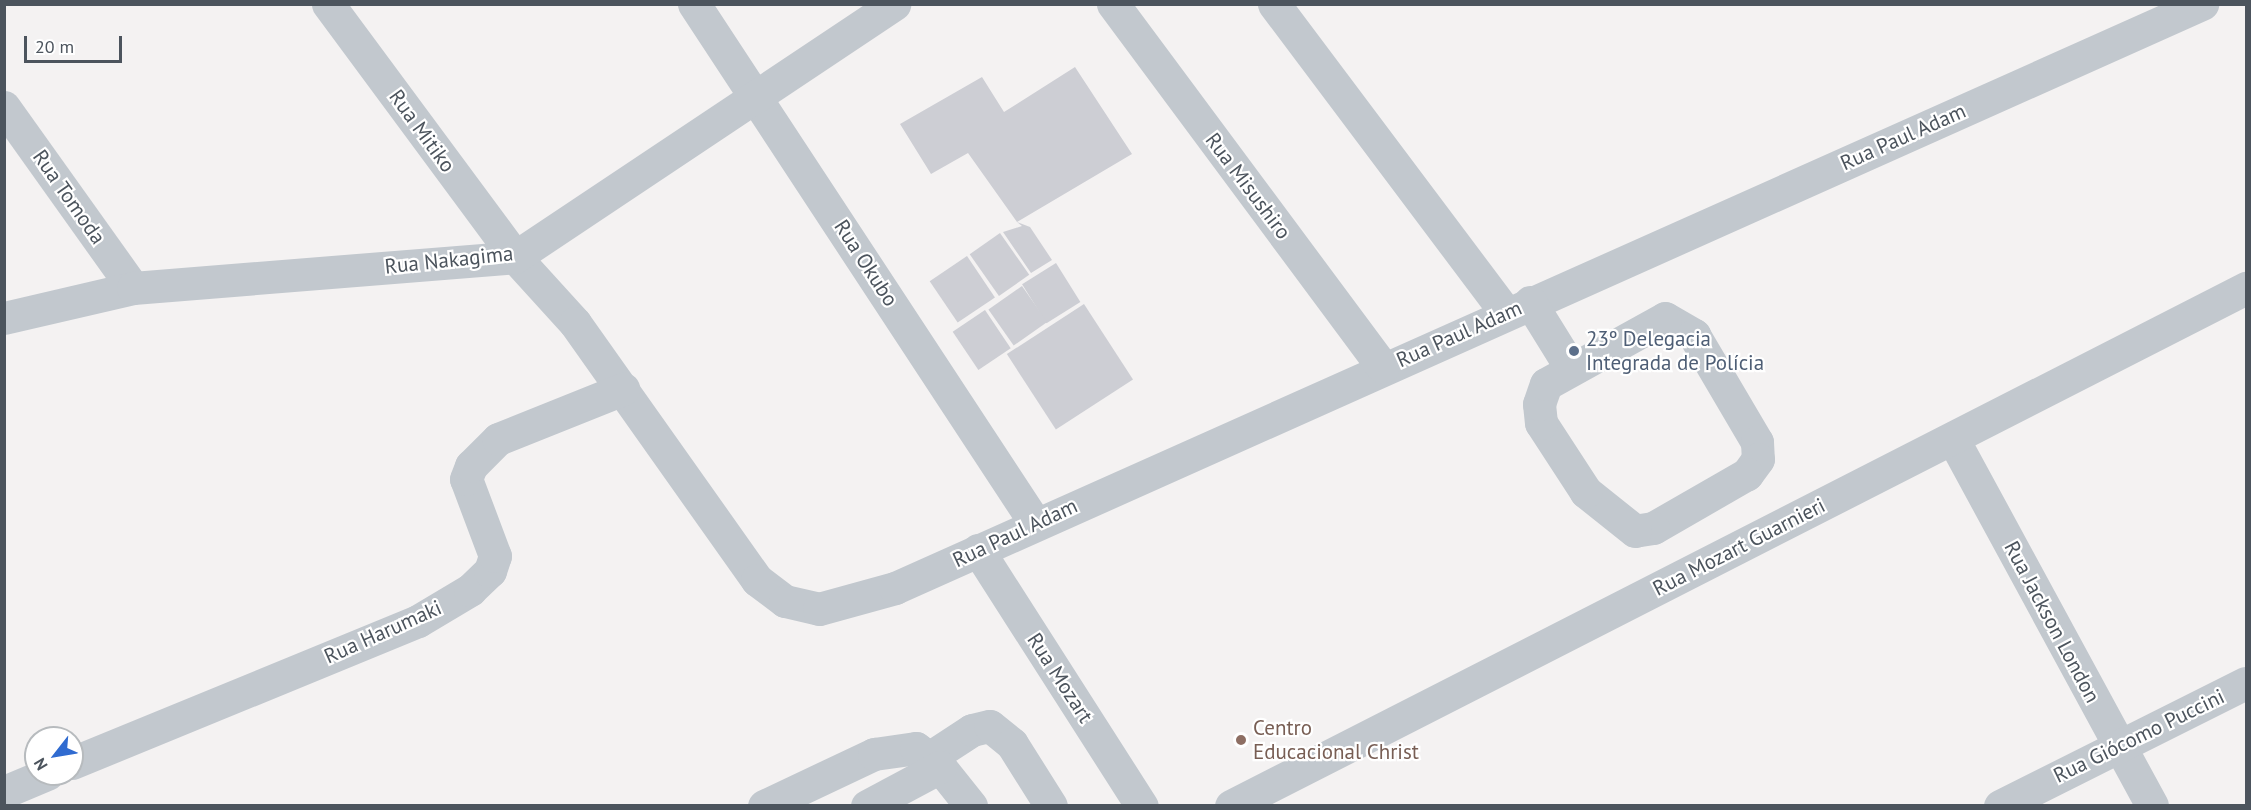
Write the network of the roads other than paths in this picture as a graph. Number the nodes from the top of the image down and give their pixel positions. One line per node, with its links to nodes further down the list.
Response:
1 (328, 4): 9 (street, Rua Mitiko)
2 (694, 4): 7 (street, Rua Okubo)
3 (894, 4): 7 (street, Rua Nakagima)
4 (1113, 4): 14 (street, Rua Misushiro)
5 (1274, 4): 12 (street)
6 (2202, 4): 12 (street, Rua Paul Adam)
7 (756, 95): 9 (street, Rua Nakagima); 18 (street, Rua Okubo)
8 (4, 106): 10 (street, Rua Tomoda)
9 (515, 257): 10 (street, Rua Nakagima); 16 (street)
10 (133, 288): 13 (street, Rua Nakagima)
11 (2247, 288): 17 (street, Rua Mozart Guarnieri)
12 (1518, 307): 14 (street, Rua Paul Adam); 15 (street)
13 (4, 318)
14 (1383, 367): 18 (street, Rua Paul Adam)
15 (1570, 368): 15 (street)
16 (623, 389): 19 (street, Rua Paul Adam); 22 (street, Rua Harumaki)
17 (1953, 439): 21 (street, Rua Jackson London); 31 (street, Rua Mozart Guarnieri)
18 (1035, 523): 19 (street, Rua Paul Adam)
19 (978, 550): 30 (street, Rua Mozart)
20 (2247, 683): 21 (street, Rua Giócomo Puccini)
21 (2118, 744): 32 (street, Rua Giócomo Puccini); 33 (street, Rua Jackson London)
22 (84, 758)
23 (934, 763): 26 (street); 27 (street); 28 (street); 29 (street)
24 (24, 784): 25 (street)
25 (4, 792)
26 (764, 806)
27 (867, 806)
28 (971, 806)
29 (1051, 806)
30 (1142, 806)
31 (1230, 806)
32 (2000, 806)
33 (2152, 806)

